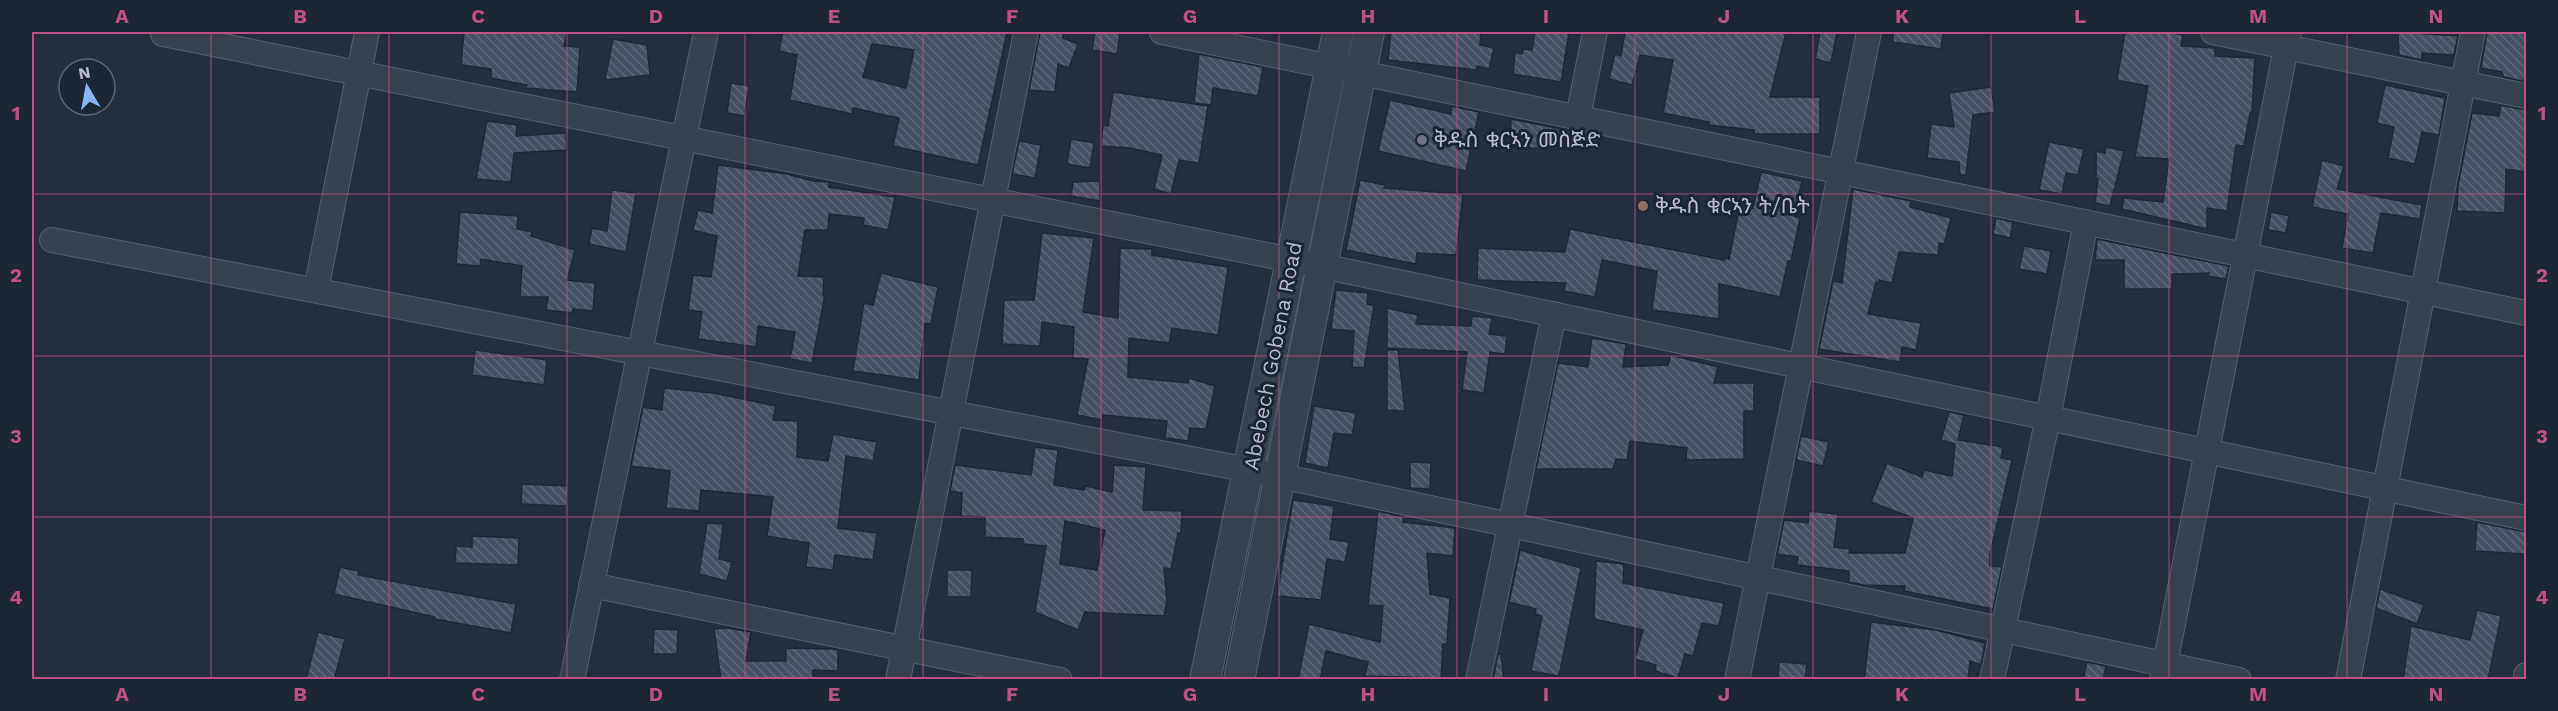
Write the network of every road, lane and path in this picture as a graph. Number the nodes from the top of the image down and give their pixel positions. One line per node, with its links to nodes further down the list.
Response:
1 (367, 32): 15 (street)
2 (706, 32): 19 (street)
3 (1026, 32): 21 (street)
4 (1162, 32): 13 (street)
5 (1338, 32): 13 (street, Abebech Gobena Road)
6 (1369, 32): 14 (street, Abebech Gobena Road)
7 (1595, 32): 18 (street)
8 (1869, 32): 20 (street)
9 (2213, 32): 12 (street)
10 (2473, 32): 16 (street)
11 (163, 34): 15 (street)
12 (2287, 39): 16 (street); 24 (street)
13 (1331, 66): 14 (street); 25 (street, Abebech Gobena Road)
14 (1361, 72): 18 (street); 26 (street, Abebech Gobena Road)
15 (358, 74): 19 (street); 27 (street)
16 (2463, 83): 17 (street); 28 (street)
17 (2526, 96)
18 (1578, 117): 20 (street)
19 (683, 138): 21 (street); 31 (street)
20 (1840, 171): 22 (street); 32 (street)
21 (993, 200): 25 (street); 33 (street)
22 (2086, 222): 24 (street); 34 (street)
23 (52, 240): 27 (street)
24 (2245, 255): 28 (street); 35 (street)
25 (1292, 260): 26 (street); 36 (street, Abebech Gobena Road)
26 (1322, 266): 30 (street); 37 (street, Abebech Gobena Road)
27 (316, 291): 31 (street)
28 (2423, 292): 29 (street); 38 (street)
29 (2526, 313)
30 (1554, 314): 32 (street); 40 (street)
31 (639, 352): 33 (street); 42 (street)
32 (1801, 366): 34 (street); 41 (street)
33 (951, 412): 36 (street); 44 (street)
34 (2048, 418): 35 (street); 43 (street)
35 (2206, 451): 38 (street); 45 (street)
36 (1250, 470): 37 (street); 50 (street, Abebech Gobena Road)
37 (1280, 476): 40 (street); 51 (street, Abebech Gobena Road)
38 (2385, 488): 39 (street); 56 (street)
39 (2526, 518)
40 (1510, 524): 41 (street); 52 (street)
41 (1758, 577): 43 (street); 53 (street)
42 (591, 585): 44 (street); 47 (street)
43 (2003, 629): 45 (street); 54 (street)
44 (904, 648): 48 (street); 49 (street)
45 (2163, 672): 55 (street)
46 (2526, 675): 57 (street)
47 (572, 680)
48 (898, 680)
49 (1060, 680)
50 (1205, 680)
51 (1239, 680)
52 (1478, 680)
53 (1737, 680)
54 (1992, 680)
55 (2239, 680)
56 (2348, 680)
57 (2526, 680)

